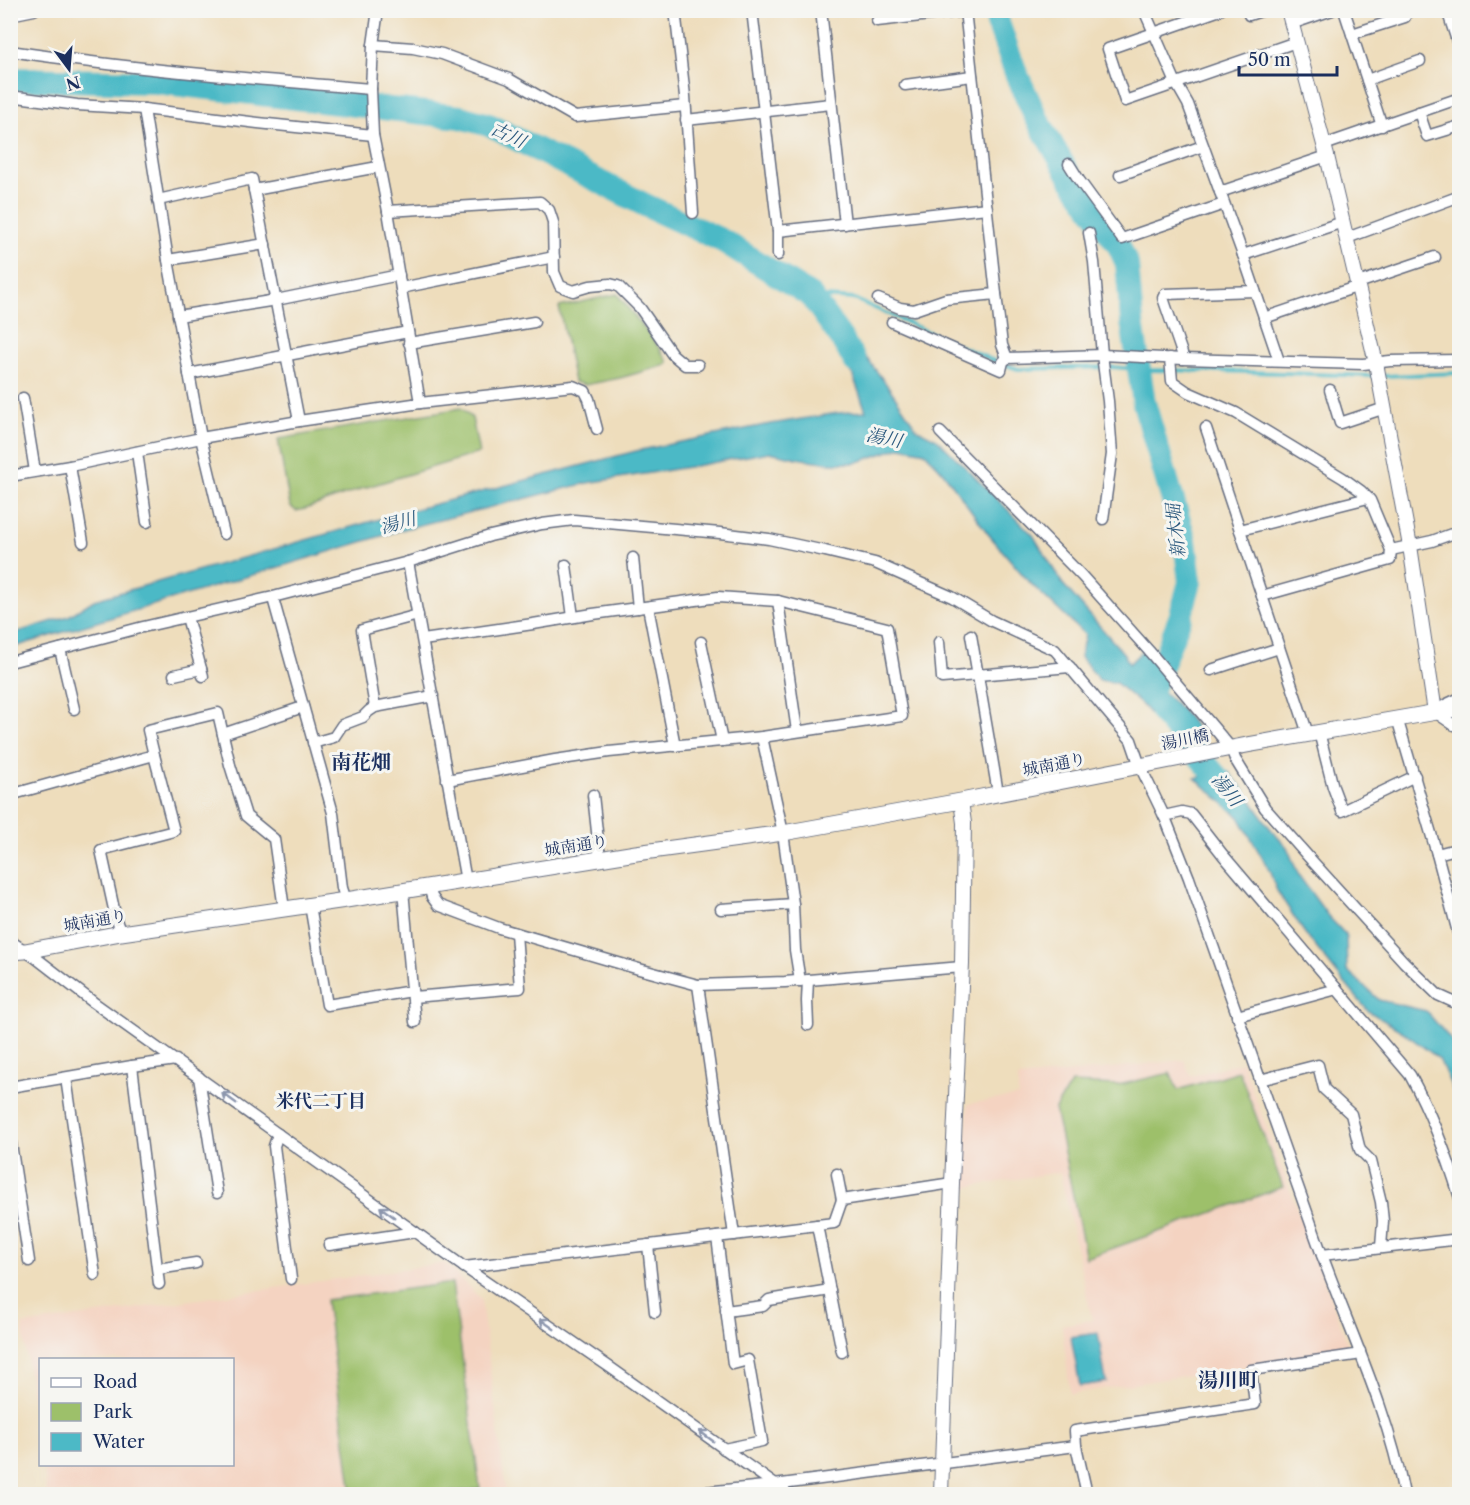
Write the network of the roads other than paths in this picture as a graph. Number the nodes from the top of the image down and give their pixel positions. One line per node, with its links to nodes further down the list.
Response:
1 (34, 10): 14 (street)
2 (378, 10): 21 (street)
3 (675, 10): 33 (street)
4 (752, 10): 35 (street)
5 (821, 10): 32 (street)
6 (1144, 10): 18 (street)
7 (1220, 10): 18 (street)
8 (1247, 10): 9 (street)
9 (1264, 10)
10 (1332, 10): 15 (street)
11 (1344, 10): 19 (street)
12 (1447, 10): 22 (street)
13 (965, 11): 17 (street); 25 (street)
14 (10, 15)
15 (1289, 17): 20 (street)
16 (1405, 17): 19 (street)
17 (878, 21)
18 (1153, 32): 27 (street); 27 (street)
19 (1352, 34): 26 (street)
20 (1296, 42): 27 (street); 42 (street)
21 (373, 45): 29 (street); 33 (street)
22 (1460, 50)
23 (10, 51): 29 (street)
24 (1420, 62): 26 (street)
25 (972, 76): 28 (street); 51 (street)
26 (1367, 80): 38 (street)
27 (1176, 83): 41 (street)
28 (905, 84)
29 (371, 89): 40 (street)
30 (10, 96): 34 (street)
31 (1460, 98): 36 (street)
32 (831, 105): 35 (street); 55 (street)
33 (685, 106): 37 (street)
34 (144, 109): 40 (street); 49 (street)
35 (763, 111): 37 (street); 56 (street)
36 (1419, 112): 38 (street); 39 (street)
37 (686, 120): 53 (street)
38 (1382, 126): 42 (street)
39 (1460, 126)
40 (373, 135): 44 (street)
41 (1203, 146): 45 (street); 47 (street)
42 (1326, 151): 47 (street); 54 (street)
43 (1069, 164): 50 (street)
44 (378, 167): 46 (street); 52 (street)
45 (1120, 175)
46 (254, 190): 49 (street); 59 (street)
47 (1220, 192): 50 (street)
48 (1460, 196): 58 (street)
49 (158, 200): 64 (street)
50 (1224, 204): 61 (street)
51 (987, 207): 55 (street); 69 (street)
52 (388, 211): 62 (street); 65 (street)
53 (693, 213)
54 (1343, 222): 58 (street); 61 (street)
55 (845, 224): 56 (street)
56 (778, 231): 60 (street)
57 (1089, 233): 77 (street)
58 (1347, 238): 66 (street)
59 (265, 244): 64 (street); 71 (street)
60 (778, 255)
61 (1243, 255): 68 (street)
62 (554, 257): 67 (street); 84 (street)
63 (1435, 257): 66 (street)
64 (168, 260): 72 (street)
65 (399, 275): 67 (street); 71 (street)
66 (1358, 285): 73 (street); 83 (street)
67 (401, 288): 76 (street)
68 (1255, 291): 73 (street); 80 (street)
69 (996, 294): 70 (street); 79 (street)
70 (878, 299)
71 (276, 300): 72 (street); 78 (street)
72 (178, 316): 86 (street)
73 (1264, 318): 82 (street)
74 (534, 322): 76 (street)
75 (892, 322): 79 (street)
76 (409, 338): 78 (street); 89 (street)
77 (1102, 355): 79 (street); 85 (street); 101 (street)
78 (287, 356): 86 (street); 91 (street)
79 (1007, 358)
80 (1183, 359): 82 (street); 85 (street)
81 (1460, 360): 83 (street)
82 (1279, 361): 83 (street)
83 (1376, 363): 90 (street)
84 (698, 365)
85 (1171, 366): 100 (street)
86 (189, 374): 95 (street)
87 (1330, 390): 90 (street)
88 (22, 398): 98 (street)
89 (420, 403): 91 (street); 93 (street)
90 (1384, 408): 107 (street)
91 (299, 421): 95 (street)
92 (1206, 428): 103 (street)
93 (597, 429)
94 (940, 432): 146 (street)
95 (201, 438): 96 (street); 105 (street)
96 (137, 452): 97 (street); 102 (street)
97 (70, 466): 98 (street); 106 (street)
98 (35, 471): 99 (street)
99 (10, 476)
100 (1368, 498): 103 (street); 108 (street)
101 (1103, 519)
102 (147, 522)
103 (1240, 530): 112 (street)
104 (1460, 531): 107 (street)
105 (224, 534)
106 (83, 542)
107 (1410, 546): 108 (street); 136 (street)
108 (1391, 550): 112 (street)
109 (633, 558): 115 (street)
110 (408, 562): 116 (street); 117 (street); 126 (street)
111 (566, 565): 118 (street)
112 (1262, 596): 123 (street)
113 (274, 602): 132 (street)
114 (778, 602): 115 (street); 139 (street); 139 (street)
115 (643, 608): 118 (street); 145 (street)
116 (418, 615): 120 (street); 133 (street)
117 (187, 617): 124 (street); 128 (street)
118 (573, 617): 120 (street)
119 (971, 635): 129 (street)
120 (423, 640): 130 (street)
121 (701, 642): 143 (street)
122 (939, 642): 129 (street)
123 (1279, 648): 127 (street); 140 (street)
124 (60, 649): 125 (street); 135 (street)
125 (10, 662)
126 (1070, 667): 129 (street); 148 (street)
127 (1211, 670)
128 (174, 675)
129 (978, 675): 151 (street)
130 (433, 696): 133 (street); 150 (street)
131 (1460, 698): 136 (street)
132 (303, 707): 141 (street); 144 (street)
133 (375, 707): 144 (street)
134 (1460, 708): 136 (main road)
135 (74, 709)
136 (1435, 712): 137 (main road); 138 (street)
137 (1397, 718): 140 (main road); 149 (street)
138 (1460, 725)
139 (797, 731): 142 (street)
140 (1313, 733): 146 (main road); 149 (street)
141 (224, 734): 147 (street); 166 (street)
142 (762, 736): 143 (street); 156 (street)
143 (722, 741): 145 (street)
144 (313, 743): 163 (street)
145 (675, 746): 150 (street)
146 (1231, 748): 148 (main road, 湯川橋); 178 (street)
147 (154, 755): 152 (street); 168 (street)
148 (1142, 766): 151 (main road, 城南通り); 155 (street)
149 (1415, 776): 158 (street)
150 (447, 780): 160 (street)
151 (998, 793): 154 (main road, 城南通り)
152 (10, 795)
153 (593, 795): 159 (street)
154 (961, 801): 156 (main road, 城南通り); 173 (street)
155 (1164, 816): 176 (street); 179 (street)
156 (783, 833): 159 (main road, 城南通り); 164 (street)
157 (1460, 848): 158 (street)
158 (1437, 854): 170 (street)
159 (600, 859): 160 (main road, 城南通り)
160 (466, 881): 161 (main road, 城南通り)
161 (429, 886): 162 (main road, 城南通り); 169 (street)
162 (403, 891): 163 (main road, 城南通り); 177 (street)
163 (346, 900): 165 (main road, 城南通り)
164 (793, 904): 167 (street); 174 (street)
165 (310, 905): 166 (main road, 城南通り); 177 (street)
166 (284, 909): 168 (main road, 城南通り)
167 (720, 909)
168 (121, 933): 172 (main road, 城南通り)
169 (516, 933): 175 (street); 177 (street)
170 (1460, 940)
171 (10, 941): 172 (street)
172 (18, 951): 182 (street)
173 (962, 967): 174 (street); 191 (street)
174 (804, 981): 175 (street); 181 (street)
175 (698, 985): 197 (street)
176 (1337, 989): 179 (street); 193 (street)
177 (412, 994): 180 (street)
178 (1460, 1005)
179 (1238, 1016): 186 (street)
180 (415, 1022)
181 (808, 1025)
182 (176, 1060): 183 (street); 184 (street)
183 (132, 1066): 185 (street); 207 (street)
184 (199, 1077): 188 (street, one-way to 184); 192 (street)
185 (66, 1078): 187 (street); 208 (street)
186 (1260, 1080): 202 (street); 203 (street)
187 (10, 1087)
188 (278, 1134): 196 (street, one-way to 188); 209 (street)
189 (10, 1137): 204 (street)
190 (837, 1173): 194 (street)
191 (952, 1183): 194 (street); 218 (street)
192 (217, 1193)
193 (1460, 1198)
194 (842, 1200): 195 (street)
195 (817, 1225): 197 (street); 211 (street)
196 (415, 1232): 200 (street); 206 (street)
197 (734, 1235): 198 (street)
198 (717, 1237): 201 (street); 212 (street)
199 (1460, 1239): 202 (street)
200 (329, 1245)
201 (648, 1245): 206 (street); 213 (street)
202 (1381, 1247): 203 (street)
203 (1323, 1255): 214 (street)
204 (29, 1261)
205 (196, 1263): 207 (street)
206 (465, 1267): 217 (street, one-way to 206)
207 (158, 1269): 210 (street)
208 (95, 1275)
209 (291, 1279)
210 (159, 1284)
211 (830, 1290): 212 (street); 215 (street)
212 (726, 1311): 217 (street)
213 (655, 1312)
214 (1360, 1351): 216 (street); 224 (street)
215 (842, 1352)
216 (1076, 1446): 218 (street); 223 (street)
217 (724, 1449): 219 (street)
218 (942, 1462): 219 (street); 222 (street)
219 (774, 1485): 220 (street); 221 (street)
220 (686, 1494)
221 (788, 1494)
222 (941, 1494)
223 (1087, 1494)
224 (1404, 1494)

